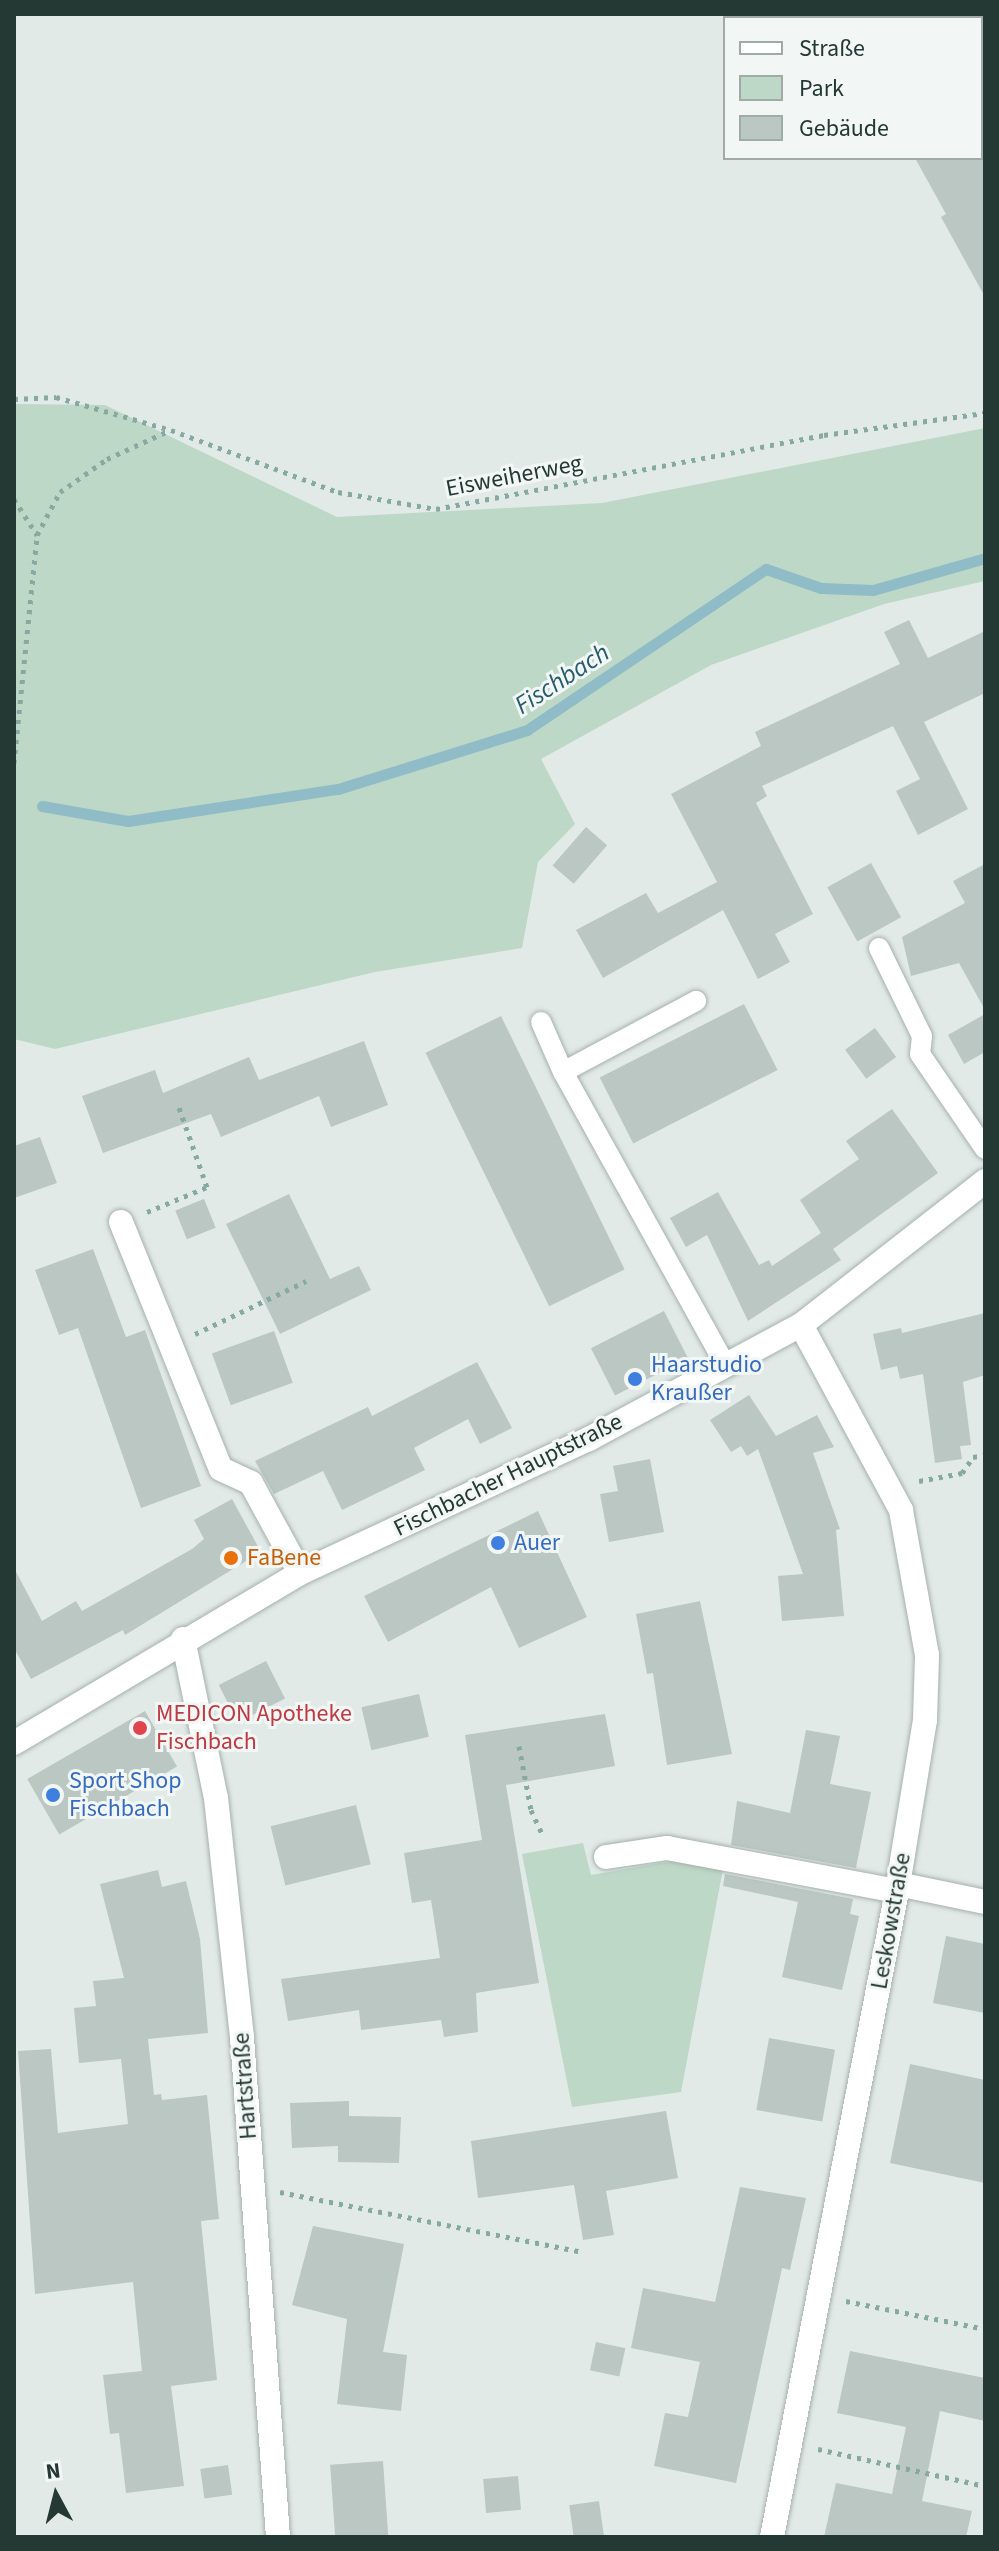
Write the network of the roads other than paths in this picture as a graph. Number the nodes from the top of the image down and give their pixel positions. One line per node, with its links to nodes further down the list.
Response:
1 (879, 948): 5 (lane)
2 (696, 1001): 4 (lane)
3 (541, 1022): 4 (lane)
4 (563, 1072): 9 (lane)
5 (985, 1149)
6 (985, 1181): 8 (street, Fischbacher Hauptstraße)
7 (121, 1222): 10 (street)
8 (801, 1325): 9 (street, Fischbacher Hauptstraße); 14 (street, Leskowstraße)
9 (726, 1366): 10 (street, Fischbacher Hauptstraße)
10 (300, 1573): 11 (street, Fischbacher Hauptstraße)
11 (183, 1639): 12 (street, Fischbacher Hauptstraße); 16 (street, Hartstraße)
12 (14, 1743)
13 (606, 1857): 14 (street)
14 (898, 1888): 15 (street); 17 (street, Leskowstraße)
15 (985, 1902)
16 (278, 2537)
17 (772, 2537)

